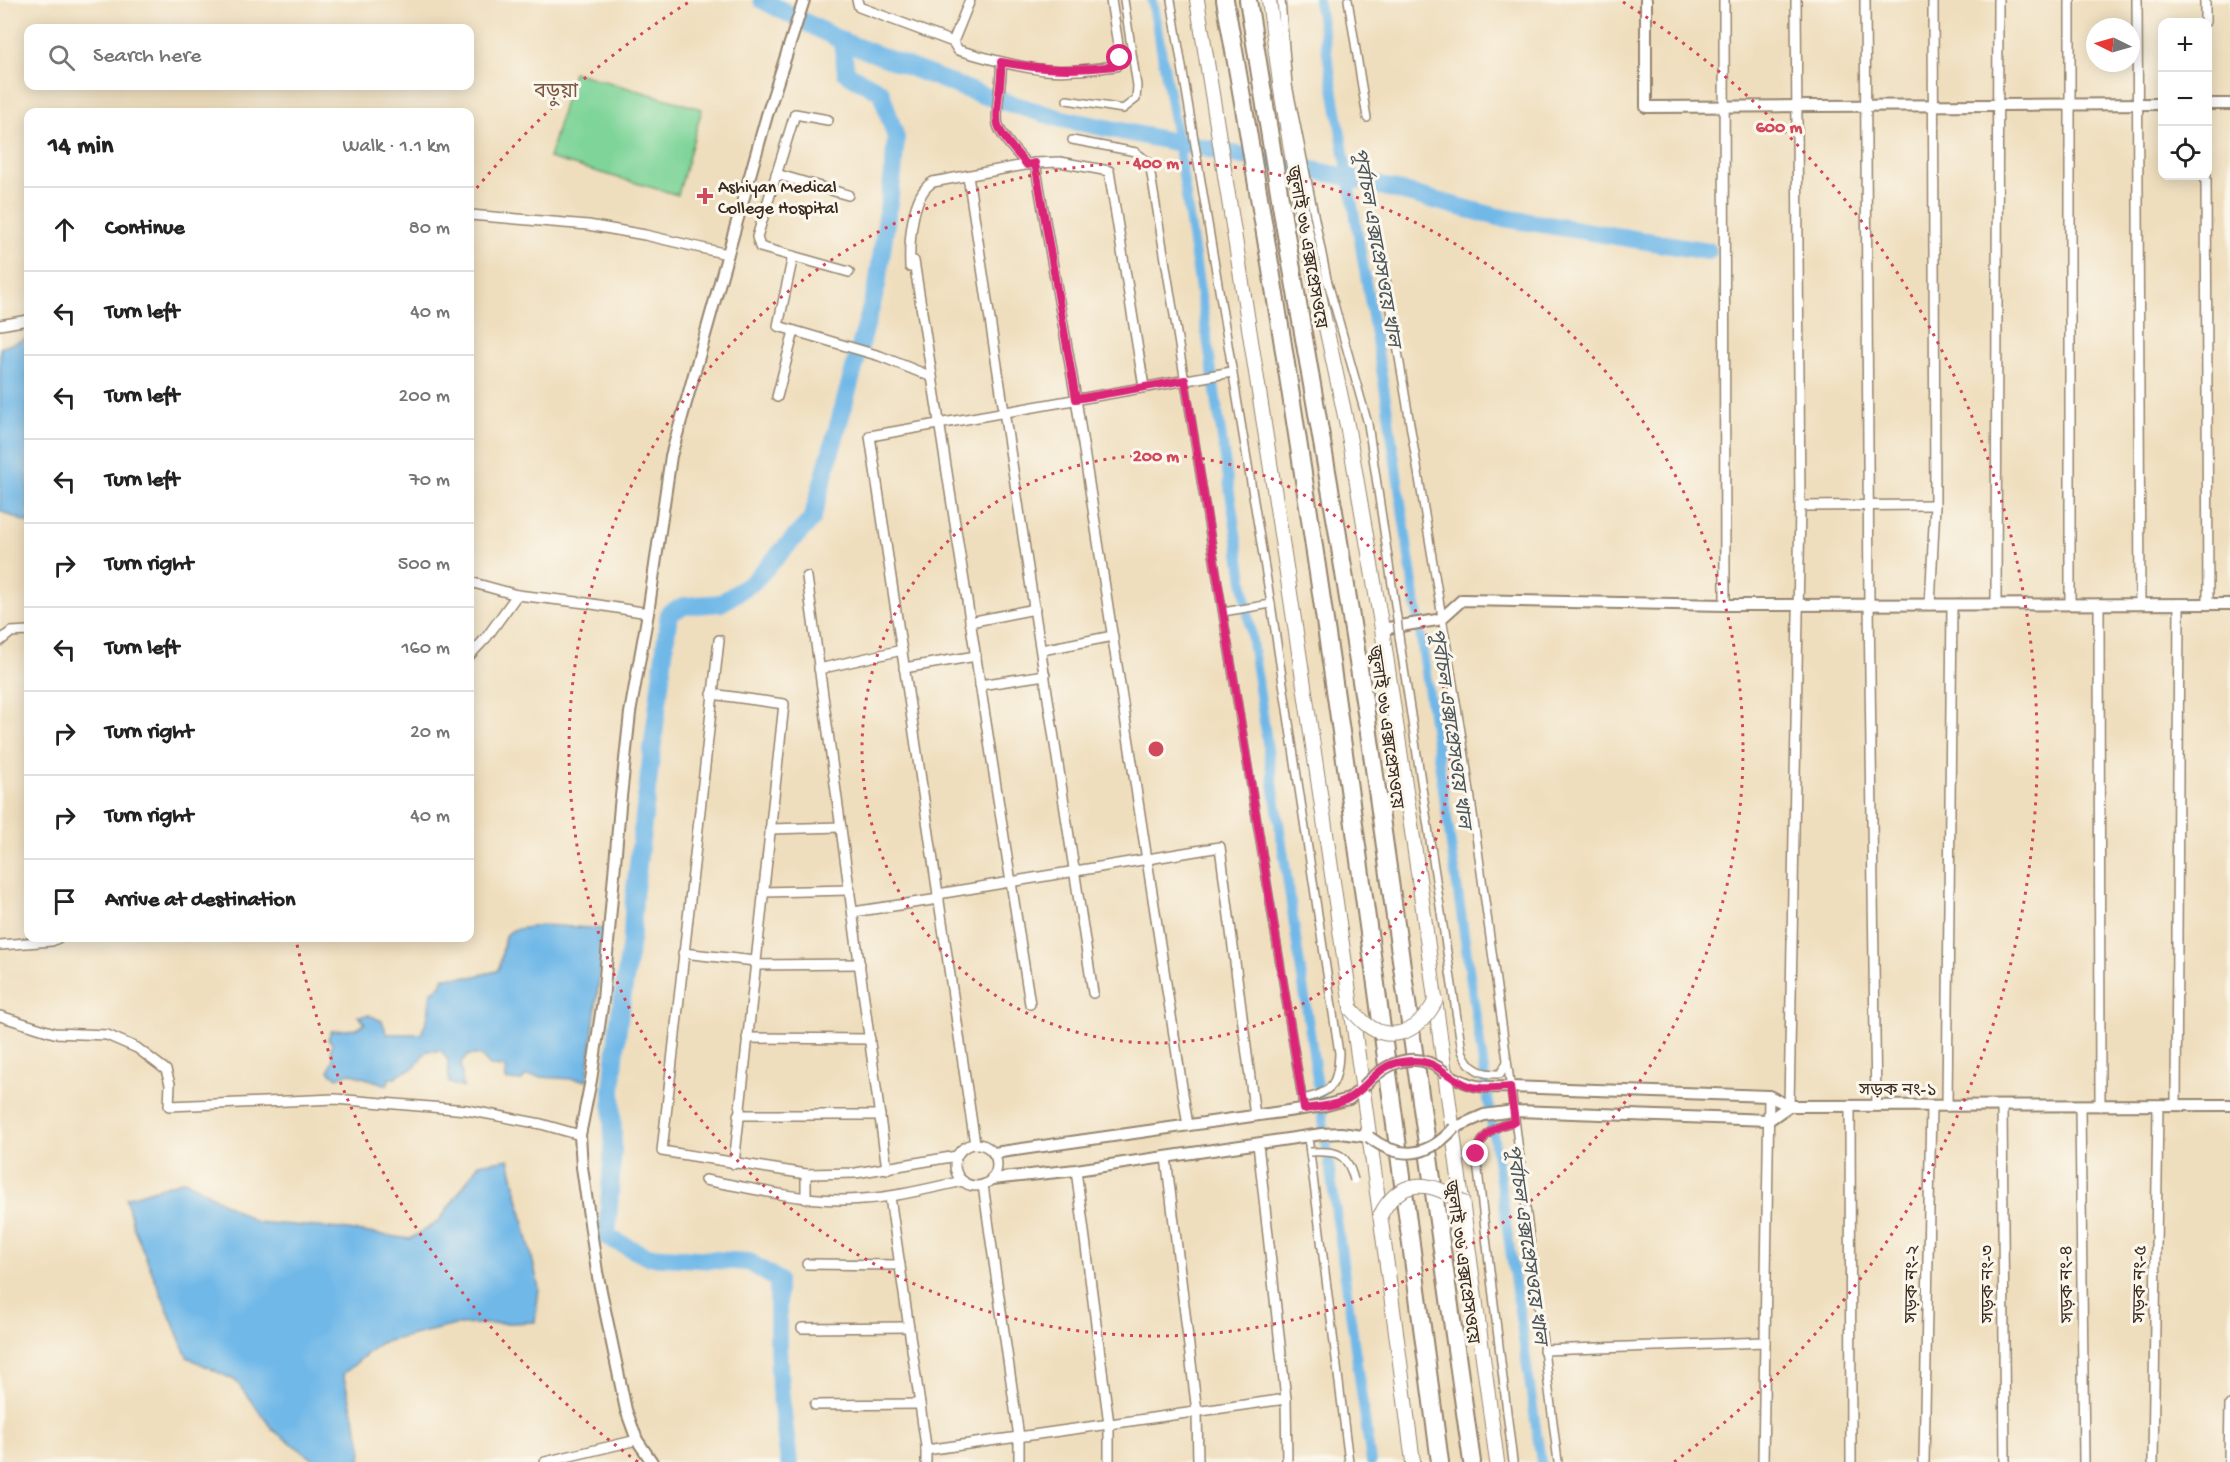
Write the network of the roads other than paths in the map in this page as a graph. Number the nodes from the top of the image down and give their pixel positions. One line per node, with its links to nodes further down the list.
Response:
1 (804, 0): 48 (street)
2 (857, 0): 23 (street)
3 (970, 0): 23 (street)
4 (1111, 0): 24 (street)
5 (1124, 0): 26 (street)
6 (1172, 0): 37 (street); 56 (street)
7 (1197, 0): 120 (main road)
8 (1225, 0): 193 (highway)
9 (1248, 0): 194 (highway, জুলাই ৩৬ এক্সপ্রেসওয়ে)
10 (1269, 0): 25 (main road)
11 (1281, 0): 25 (street)
12 (1348, 0): 38 (street)
13 (1646, 0): 36 (street)
14 (1724, 0): 36 (street)
15 (1796, 0): 32 (street)
16 (1865, 0): 33 (street)
17 (1933, 0): 34 (street)
18 (1998, 0): 35 (street)
19 (2070, 0): 27 (street)
20 (2137, 0): 28 (street)
21 (2205, 0): 22 (street)
22 (2205, 18)
23 (953, 42): 24 (street)
24 (1001, 62): 41 (street)
25 (1285, 88): 47 (main road)
26 (1067, 100)
27 (2070, 104): 28 (street); 35 (street); 72 (street)
28 (2137, 104): 29 (street); 74 (street)
29 (2158, 104)
30 (2212, 104): 31 (street)
31 (2230, 104)
32 (1797, 105): 33 (street); 36 (street); 66 (street)
33 (1865, 105): 34 (street); 64 (street)
34 (1933, 105): 35 (street); 65 (street)
35 (1998, 105): 71 (street)
36 (1725, 106): 78 (street)
37 (1194, 114)
38 (1367, 118)
39 (828, 120): 42 (street)
40 (1072, 140): 58 (street)
41 (1031, 164): 43 (street); 59 (street); 61 (street)
42 (776, 174): 45 (street); 50 (street)
43 (968, 176): 62 (street); 63 (street)
44 (2206, 180): 76 (street)
45 (848, 195)
46 (474, 215): 48 (street)
47 (1309, 218): 88 (street); 89 (main road)
48 (727, 254): 85 (street)
49 (1382, 255): 86 (street)
50 (793, 256): 52 (street); 55 (street)
51 (914, 261): 57 (street)
52 (849, 272)
53 (24, 321): 54 (street)
54 (0, 325)
55 (794, 331): 57 (street); 60 (street)
56 (1233, 372): 58 (street); 70 (street)
57 (932, 377): 63 (street)
58 (1185, 380): 59 (street); 84 (street)
59 (1144, 387): 61 (street)
60 (777, 397)
61 (1076, 399): 62 (street); 91 (street)
62 (1006, 412): 63 (street); 83 (street)
63 (936, 423): 87 (street); 94 (street)
64 (1868, 504): 65 (street); 66 (street); 80 (street)
65 (1935, 505): 81 (street)
66 (1800, 506): 79 (street)
67 (807, 577): 99 (street)
68 (474, 583): 69 (street)
69 (517, 595): 85 (street); 96 (street)
70 (1271, 604): 84 (street); 129 (street)
71 (1996, 604): 72 (street); 82 (street)
72 (2070, 604): 73 (street)
73 (2099, 604): 74 (street); 138 (street)
74 (2140, 604): 75 (street)
75 (2179, 604): 76 (street); 140 (street)
76 (2208, 604): 77 (street)
77 (2230, 604)
78 (1725, 605): 79 (street); 86 (street)
79 (1797, 605): 80 (street); 131 (street)
80 (1869, 605): 81 (street); 133 (street)
81 (1930, 605): 82 (street)
82 (1952, 605): 135 (street)
83 (1035, 609): 87 (street); 95 (street)
84 (1223, 612): 129 (street)
85 (648, 613): 148 (street)
86 (1440, 618): 88 (street); 124 (street)
87 (970, 622): 97 (street)
88 (1398, 627): 89 (street); 124 (street)
89 (1382, 629): 118 (main road)
90 (24, 630): 93 (street)
91 (1113, 636): 95 (street); 105 (street)
92 (719, 640): 102 (street)
93 (0, 641)
94 (902, 650): 98 (street); 99 (street)
95 (1042, 650): 100 (street)
96 (474, 651)
97 (976, 656): 98 (street); 101 (street)
98 (904, 668): 110 (street)
99 (819, 669): 103 (street)
100 (1045, 675): 101 (street); 106 (street)
101 (980, 685): 107 (street)
102 (712, 694): 104 (street); 114 (street)
103 (841, 827): 104 (street); 108 (street)
104 (770, 829): 109 (street)
105 (1147, 859): 106 (street); 143 (street); 146 (street)
106 (1075, 872): 107 (street); 117 (street)
107 (1011, 882): 110 (street); 119 (street)
108 (850, 890): 109 (street); 111 (street)
109 (763, 892): 115 (street)
110 (938, 897): 111 (street); 151 (street)
111 (853, 912): 116 (street)
112 (39, 942): 113 (street)
113 (0, 945)
114 (683, 953): 115 (street); 157 (street)
115 (755, 963): 116 (street); 122 (street)
116 (860, 964): 123 (street)
117 (1093, 993)
118 (1436, 1000): 120 (main road, bridge); 125 (main road)
119 (1030, 1004)
120 (1351, 1009): 127 (main road)
121 (0, 1016): 148 (street)
122 (747, 1038): 123 (street); 141 (street)
123 (870, 1039): 142 (street)
124 (1507, 1062): 126 (street)
125 (1446, 1073): 126 (street); 127 (street, bridge); 147 (main road)
126 (1510, 1087): 128 (street); 144 (street)
127 (1362, 1088): 129 (street); 150 (main road)
128 (1769, 1096): 131 (street); 145 (street)
129 (1303, 1104): 143 (street)
130 (2230, 1105): 140 (street, সড়ক নং-১)
131 (1789, 1106): 132 (street); 145 (street)
132 (1850, 1106): 133 (street, সড়ক নং-১); 199 (street, সড়ক নং-১)
133 (1876, 1106): 134 (street, সড়ক নং-১)
134 (1931, 1106): 135 (street, সড়ক নং-১); 200 (street, সড়ক নং-২)
135 (1947, 1106): 136 (street, সড়ক নং-১)
136 (2002, 1106): 137 (street, সড়ক নং-১); 201 (street, সড়ক নং-৩)
137 (2080, 1106): 138 (street, সড়ক নং-১); 202 (street, সড়ক নং-৪)
138 (2100, 1106): 139 (street, সড়ক নং-১)
139 (2158, 1106): 140 (street, সড়ক নং-১); 203 (street, সড়ক নং-৫)
140 (2176, 1106)
141 (738, 1115): 142 (street); 157 (street)
142 (880, 1115): 158 (street)
143 (1255, 1116): 146 (street)
144 (1515, 1116): 145 (street); 147 (street); 174 (street); 196 (street)
145 (1769, 1120): 173 (street)
146 (1188, 1126): 154 (street)
147 (1454, 1128): 150 (street, bridge); 167 (main road)
148 (580, 1135): 182 (street)
149 (1308, 1137): 150 (street); 152 (street); 191 (street)
150 (1369, 1137): 168 (main road)
151 (975, 1144): 154 (street); 155 (street)
152 (1258, 1144): 156 (street); 175 (street)
153 (1310, 1152): 162 (street, bridge)
154 (994, 1153): 164 (street)
155 (957, 1156): 158 (street); 163 (street)
156 (1166, 1157): 159 (street); 179 (street)
157 (734, 1164): 160 (street)
158 (887, 1169): 160 (street)
159 (1076, 1170): 164 (street); 180 (street)
160 (806, 1174): 166 (street)
161 (705, 1179): 166 (street)
162 (1354, 1180)
163 (963, 1181): 164 (street); 165 (street)
164 (988, 1182): 181 (street)
165 (890, 1197): 166 (street); 170 (street)
166 (806, 1198)
167 (1463, 1203): 168 (main road, bridge); 195 (main road)
168 (1380, 1216): 192 (main road)
169 (807, 1264): 170 (street)
170 (900, 1265): 171 (street)
171 (909, 1327): 172 (street); 176 (street)
172 (802, 1328)
173 (1765, 1342): 174 (street); 198 (street)
174 (1544, 1350): 197 (street)
175 (1286, 1399): 179 (street); 190 (street)
176 (920, 1404): 178 (street); 183 (street)
177 (2230, 1405): 204 (street)
178 (815, 1406)
179 (1197, 1412): 180 (street); 189 (street)
180 (1109, 1424): 181 (street); 188 (street)
181 (1019, 1437): 183 (street); 187 (street)
182 (637, 1440): 184 (street); 185 (street)
183 (926, 1450): 186 (street)
184 (545, 1462)
185 (652, 1462)
186 (926, 1462)
187 (1019, 1462)
188 (1109, 1462)
189 (1198, 1462)
190 (1287, 1462)
191 (1349, 1462)
192 (1413, 1462)
193 (1440, 1462)
194 (1472, 1462)
195 (1497, 1462)
196 (1513, 1462)
197 (1558, 1462)
198 (1763, 1462)
199 (1851, 1462)
200 (1924, 1462)
201 (2005, 1462)
202 (2084, 1462)
203 (2153, 1462)
204 (2229, 1462)

